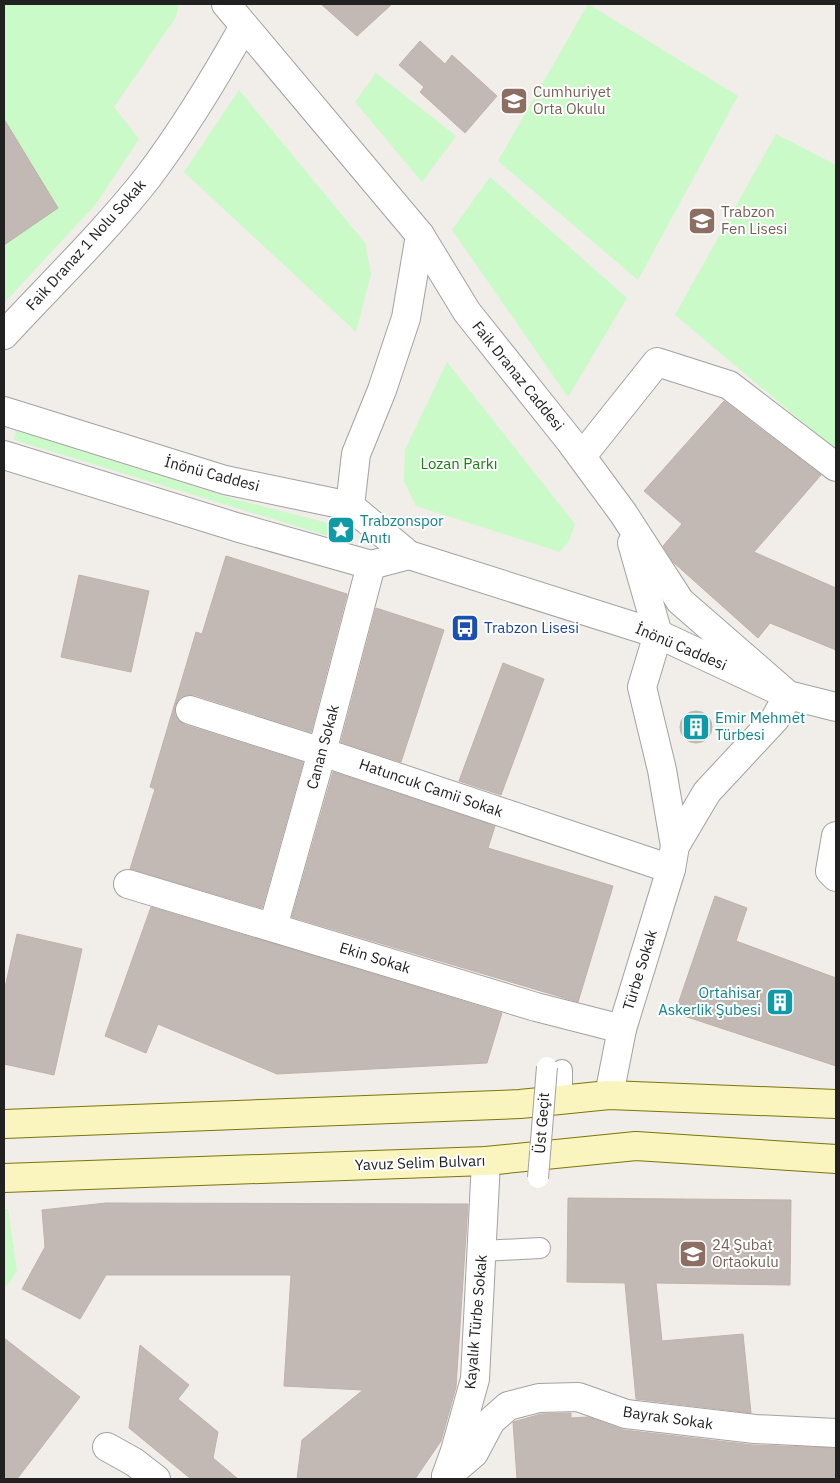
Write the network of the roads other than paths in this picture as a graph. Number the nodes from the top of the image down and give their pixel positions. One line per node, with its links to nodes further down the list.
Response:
1 (226, 4): 2 (street, Faik Dranaz Caddesi)
2 (244, 26): 3 (street, Faik Dranaz Caddesi); 4 (street, Faik Dranaz 1 Nolu Sokak)
3 (420, 235): 7 (street, Faik Dranaz Caddesi); 9 (street)
4 (4, 335)
5 (4, 411): 9 (street, İnönü Caddesi)
6 (4, 455): 12 (street)
7 (582, 456): 8 (street); 10 (street, Faik Dranaz Caddesi)
8 (836, 467)
9 (350, 506): 11 (street, İnönü Caddesi)
10 (623, 512): 13 (street, Faik Dranaz Caddesi); 14 (street, Faik Dranaz Caddesi)
11 (408, 555): 12 (street); 13 (street, İnönü Caddesi)
12 (371, 565): 17 (street, Canan Sokak)
13 (658, 634): 14 (street, İnönü Caddesi); 19 (street, Türbe Sokak)
14 (788, 695): 15 (street, İnönü Caddesi); 19 (street, Türbe Sokak)
15 (836, 707)
16 (190, 710): 17 (street, Hatuncuk Camii Sokak)
17 (322, 752): 19 (street, Hatuncuk Camii Sokak); 22 (street, Canan Sokak)
18 (836, 836): 20 (street)
19 (673, 857): 23 (street, Türbe Sokak)
20 (836, 877)
21 (128, 884): 22 (street, Ekin Sokak)
22 (273, 927): 23 (street, Ekin Sokak)
23 (622, 1029): 24 (street, Türbe Sokak)
24 (609, 1095): 25 (main road); 26 (main road)
25 (562, 1100): 27 (main road); 31 (street, Üst Geçit, bridge)
26 (836, 1104)
27 (4, 1124)
28 (836, 1159): 29 (main road, Yavuz Selim Bulvarı)
29 (486, 1161): 30 (main road, Yavuz Selim Bulvarı); 33 (street, Kayalık Türbe Sokak)
30 (4, 1178)
31 (538, 1178)
32 (540, 1248): 33 (street)
33 (482, 1251): 36 (street, Kayalık Türbe Sokak)
34 (836, 1433): 36 (street, Bayrak Sokak)
35 (107, 1447): 37 (street)
36 (445, 1478)
37 (156, 1479)

